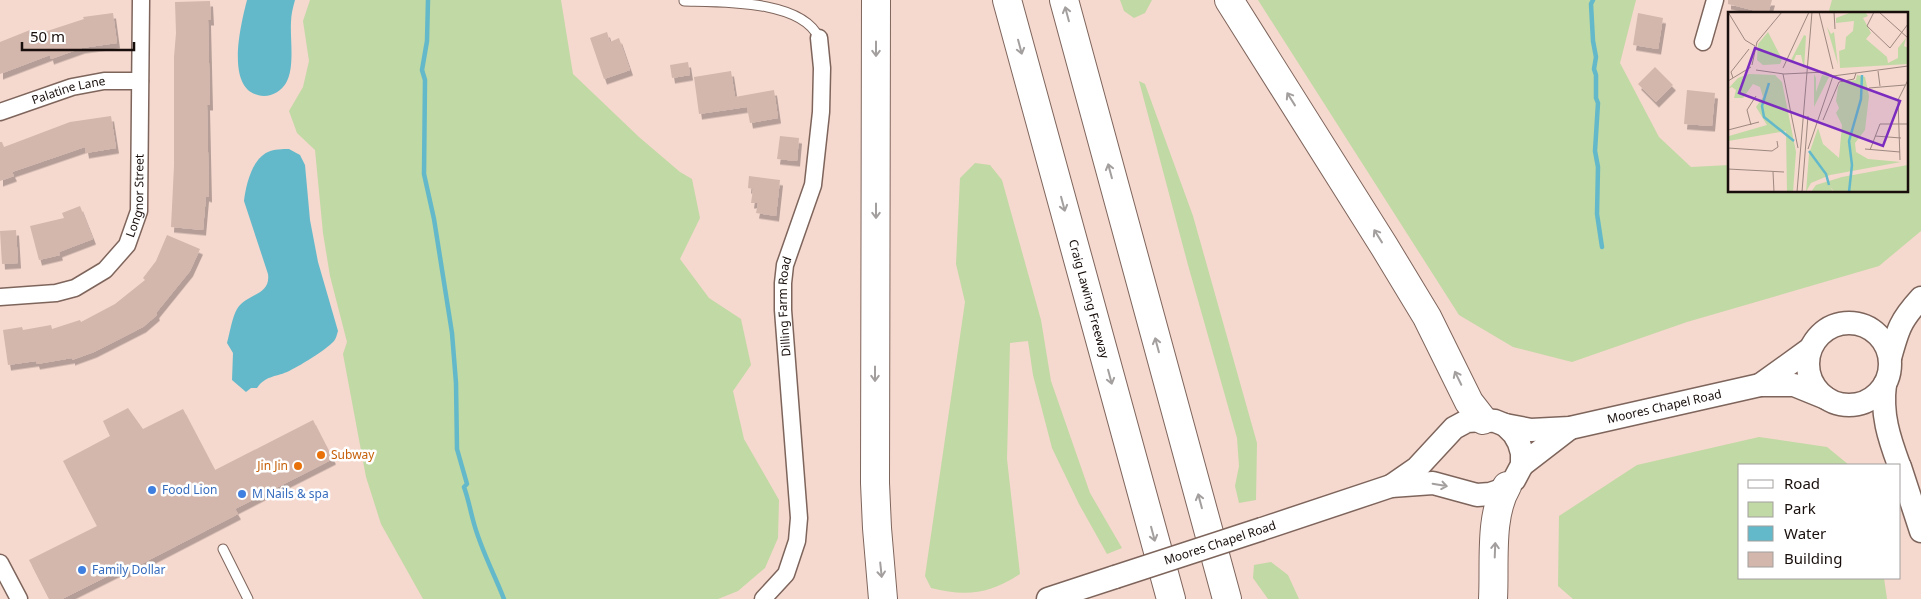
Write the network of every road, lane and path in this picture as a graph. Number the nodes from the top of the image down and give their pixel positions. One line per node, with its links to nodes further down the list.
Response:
1 (142, 0): 10 (street, Longnor Street)
2 (876, 0): 33 (highway, one-way to 33)
3 (1007, 0): 35 (highway, Craig Lawing Freeway, one-way to 35)
4 (1064, 0): 36 (highway, one-way to 4)
5 (1229, 0): 20 (highway, one-way to 5)
6 (1714, 0): 9 (street)
7 (684, 2): 8 (lane)
8 (820, 38): 32 (street, Dilling Farm Road)
9 (1704, 42)
10 (140, 81): 11 (street, Palatine Lane); 12 (street, Longnor Street)
11 (0, 112)
12 (0, 297)
13 (1915, 304): 14 (main road); 16 (main road)
14 (1854, 323): 15 (main road); 16 (main road)
15 (1810, 350): 18 (main road, Moores Chapel Road); 19 (main road)
16 (1890, 358): 17 (main road)
17 (1885, 384): 19 (main road); 22 (main road)
18 (1760, 385): 19 (main road, Moores Chapel Road); 21 (main road, Moores Chapel Road)
19 (1832, 401): 22 (main road, Moores Chapel Road)
20 (1494, 422): 21 (main road, Moores Chapel Road); 25 (main road); 26 (main road, Moores Chapel Road)
21 (1570, 428): 25 (main road, Moores Chapel Road)
22 (1888, 434): 23 (main road)
23 (1898, 464)
24 (1901, 472): 27 (main road)
25 (1514, 476): 26 (main road, Moores Chapel Road, one-way to 25); 37 (highway, one-way to 25)
26 (1391, 486): 34 (main road, Moores Chapel Road, bridge)
27 (1921, 530)
28 (223, 549): 31 (lane)
29 (0, 563): 30 (street)
30 (19, 599)
31 (248, 599)
32 (763, 599)
33 (883, 599)
34 (1048, 599)
35 (1171, 599)
36 (1227, 599)
37 (1493, 599)

